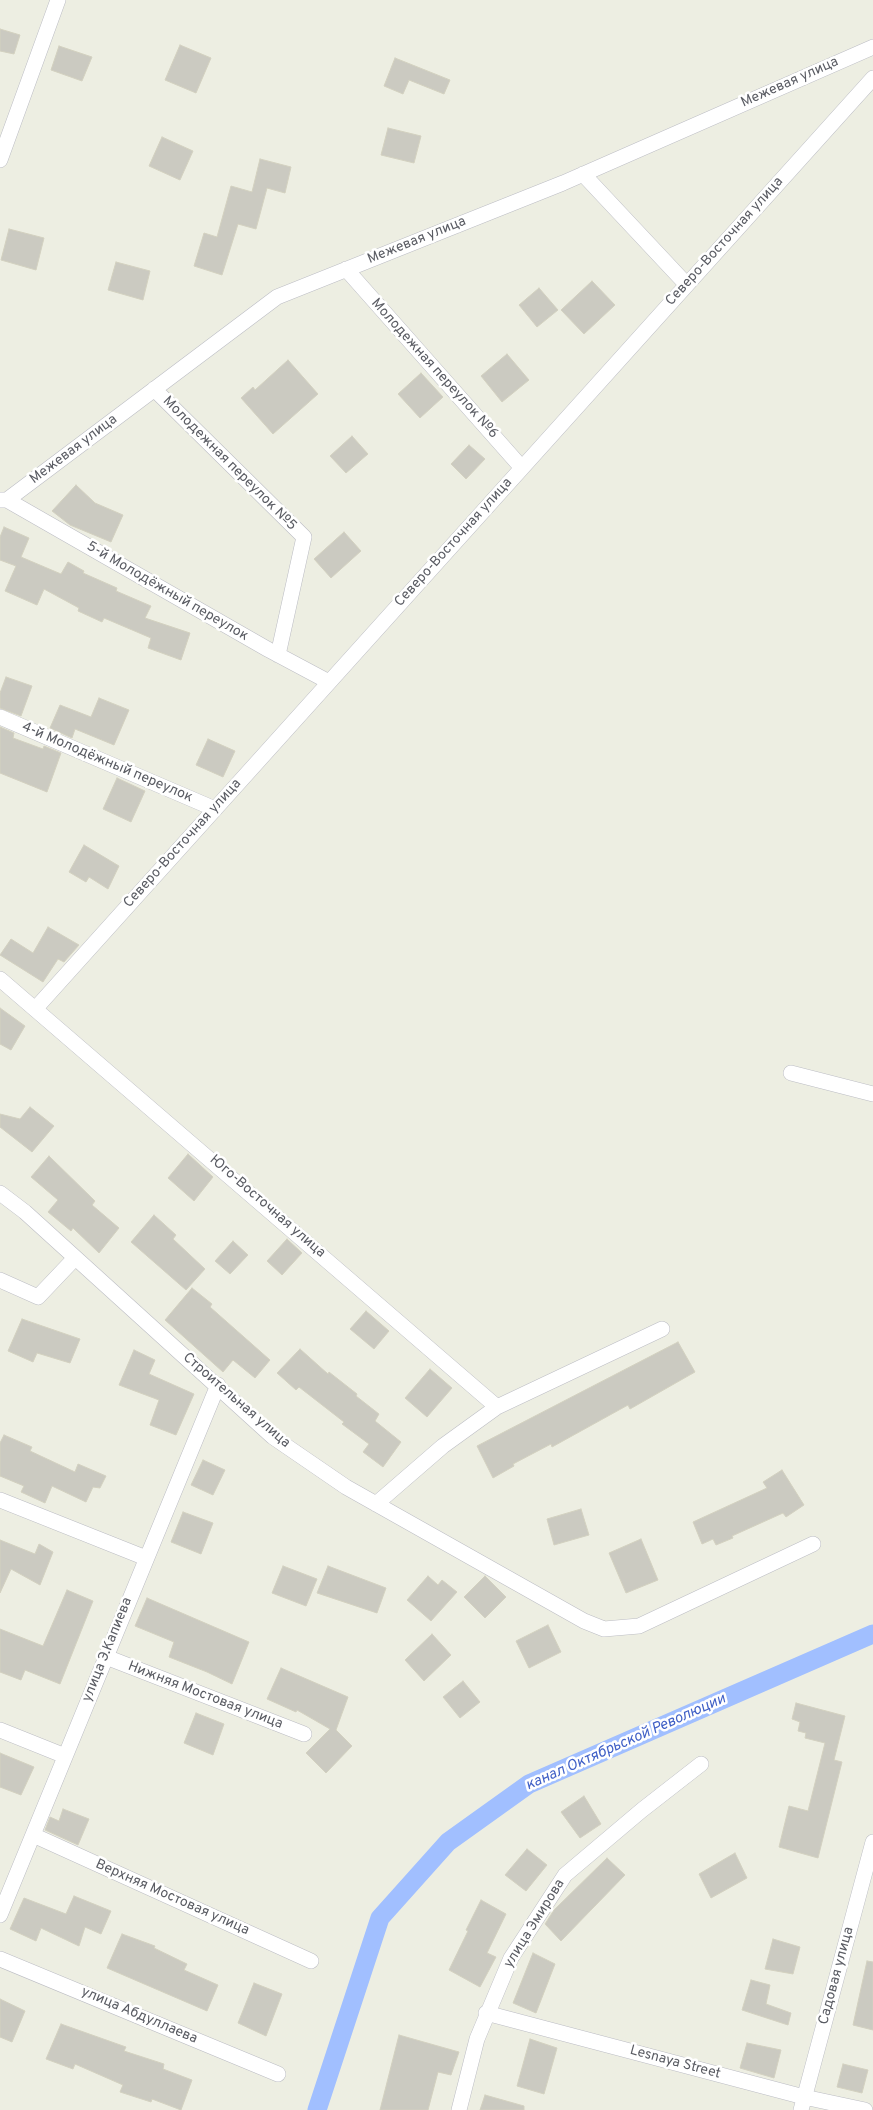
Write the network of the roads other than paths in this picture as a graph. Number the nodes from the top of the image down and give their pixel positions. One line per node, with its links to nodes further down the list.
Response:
1 (58, 0): 4 (street)
2 (873, 47): 5 (street, Межевая улица)
3 (873, 78): 7 (street, Северо-Восточная улица)
4 (0, 158)
5 (583, 174): 6 (street, Межевая улица); 7 (street)
6 (346, 269): 8 (street, Межевая улица); 9 (street, Молодежная переулок №6)
7 (687, 285): 9 (street, Северо-Восточная улица)
8 (154, 389): 10 (street, Межевая улица); 11 (street, Молодежная переулок №5)
9 (522, 468): 12 (street, Северо-Восточная улица)
10 (3, 500): 11 (street, 5-й Молодёжный переулок)
11 (278, 655): 12 (street, 5-й Молодёжный переулок)
12 (329, 682): 14 (street, Северо-Восточная улица)
13 (0, 717): 14 (street, 4-й Молодёжный переулок)
14 (215, 809): 16 (street, Северо-Восточная улица)
15 (0, 978): 16 (street, Юго-Восточная улица)
16 (36, 1008): 24 (street, Юго-Восточная улица)
17 (790, 1073): 18 (street)
18 (873, 1094)
19 (0, 1193): 20 (street, Строительная улица)
20 (75, 1258): 21 (street); 23 (street, Строительная улица)
21 (0, 1280)
22 (662, 1329): 24 (street)
23 (218, 1385): 26 (street, Строительная улица); 28 (street, улица Э.Капиева)
24 (497, 1406): 26 (street)
25 (0, 1500): 28 (street)
26 (376, 1504): 27 (street, Строительная улица)
27 (813, 1544)
28 (146, 1558): 29 (street, улица Э.Капиева)
29 (106, 1657): 31 (street, Нижняя Мостовая улица); 32 (street, улица Э.Капиева)
30 (0, 1730): 32 (street)
31 (304, 1734)
32 (65, 1756): 34 (street, улица Э.Капиева)
33 (701, 1764): 39 (street, улица Эмирова)
34 (33, 1835): 36 (street, улица Э.Капиева); 38 (street, Верхняя Мостовая улица)
35 (873, 1842): 41 (street, Садовая улица)
36 (0, 1916)
37 (0, 1959): 40 (street, улица Абдуллаева)
38 (311, 1961)
39 (486, 2013): 41 (street, Lesnaya Street); 42 (street, улица Эмирова)
40 (278, 2074)
41 (802, 2104): 43 (street, Lesnaya Street)
42 (459, 2110)
43 (866, 2110)

